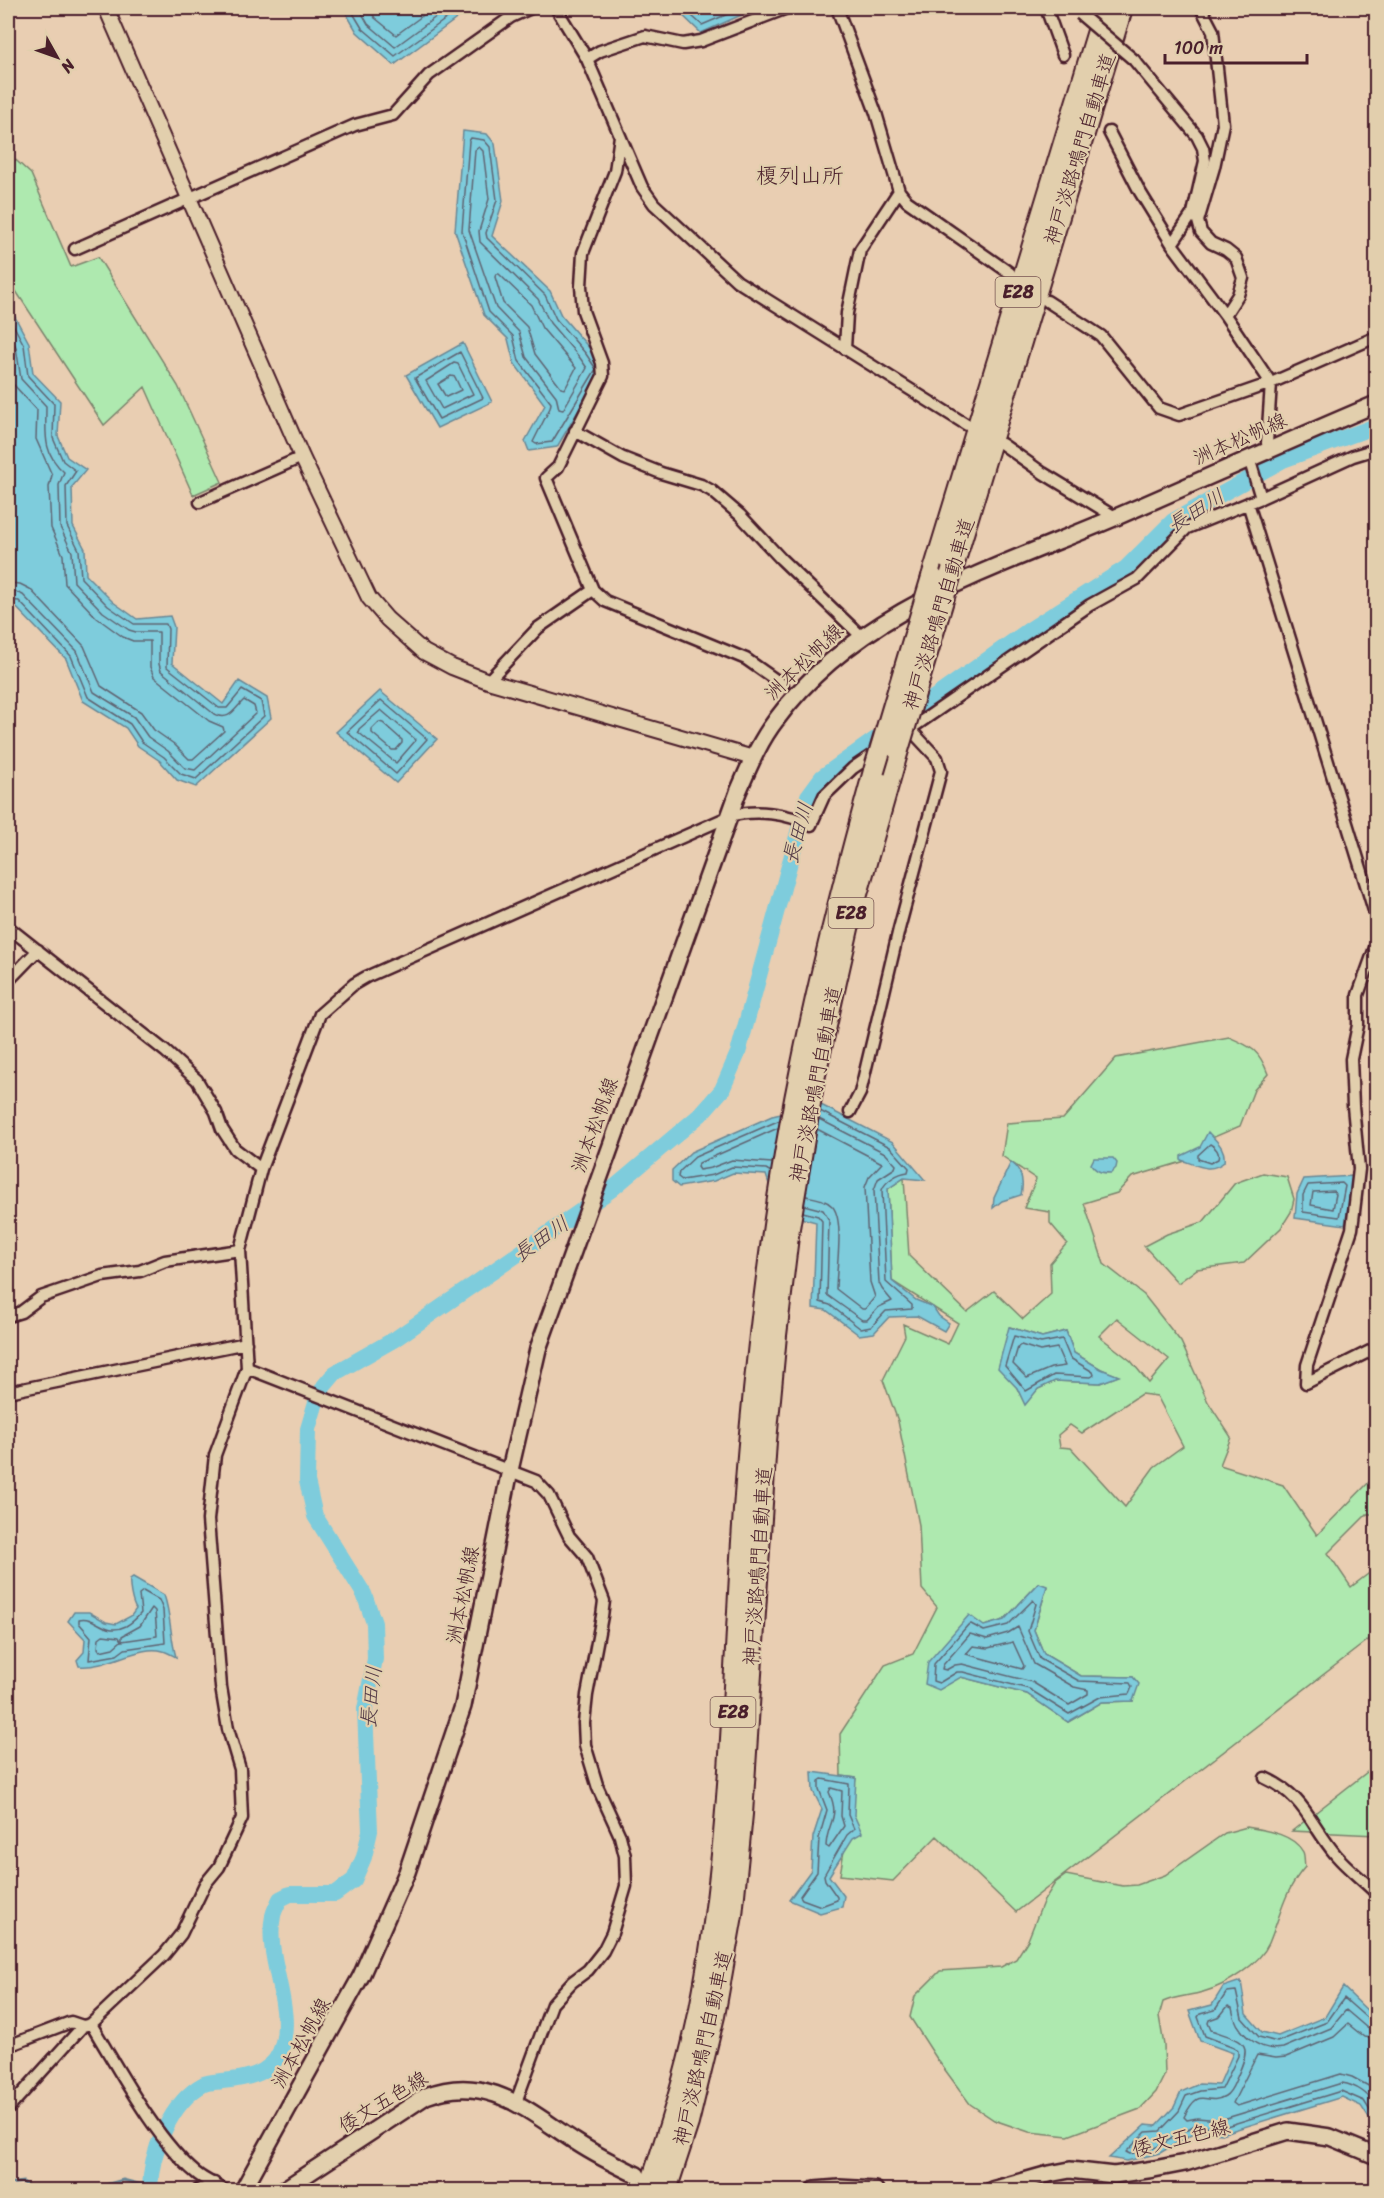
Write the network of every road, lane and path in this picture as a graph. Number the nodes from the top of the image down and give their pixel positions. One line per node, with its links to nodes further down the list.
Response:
1 (106, 8): 16 (street)
2 (531, 8): 16 (street)
3 (556, 8): 12 (street)
4 (787, 8): 12 (street)
5 (837, 8): 15 (street)
6 (1046, 8): 11 (street)
7 (1105, 8): 49 (highway, 神戸淡路鳴門自動車道 / E28, bridge)
8 (1122, 8): 49 (highway, 神戸淡路鳴門自動車道 / E28, bridge)
9 (1201, 8): 21 (street)
10 (1077, 11): 17 (street, bridge)
11 (1063, 55)
12 (587, 58): 14 (street)
13 (1109, 132): 17 (street)
14 (621, 136): 23 (street); 27 (street)
15 (898, 191): 19 (street); 23 (street)
16 (189, 200): 18 (street); 31 (street)
17 (1172, 244): 21 (street)
18 (75, 249)
19 (1010, 273)
20 (1047, 301): 24 (street)
21 (1225, 315): 24 (street)
22 (1377, 337): 24 (street)
23 (845, 349): 26 (street)
24 (1271, 383): 30 (street)
25 (1377, 404): 30 (main road, 洲本松帆線)
26 (967, 425)
27 (575, 431): 37 (street); 38 (street)
28 (1002, 444): 36 (street)
29 (1377, 448): 33 (street)
30 (1269, 449): 32 (main road, 洲本松帆線)
31 (302, 457): 34 (street); 39 (street)
32 (1249, 458): 33 (street); 36 (main road, 洲本松帆線)
33 (1261, 498): 35 (street)
34 (200, 502)
35 (1248, 502): 41 (street); 44 (street)
36 (1115, 517): 38 (main road, 洲本松帆線)
37 (593, 590): 39 (street); 40 (street)
38 (861, 636): 42 (main road, 洲本松帆線)
39 (488, 681): 42 (street)
40 (783, 685)
41 (910, 729): 43 (street); 50 (street)
42 (753, 758): 43 (main road, 洲本松帆線)
43 (730, 816): 51 (street); 59 (main road, 洲本松帆線)
44 (1377, 917)
45 (8, 927): 47 (street)
46 (1377, 945): 56 (street)
47 (38, 951): 48 (street); 51 (street)
48 (8, 981)
49 (807, 1077): 52 (highway, 神戸淡路鳴門自動車道 / E28)
50 (850, 1112)
51 (261, 1169): 53 (street)
52 (781, 1227): 68 (highway, 神戸淡路鳴門自動車道 / E28); 73 (highway, 神戸淡路鳴門自動車道 / E28)
53 (240, 1250): 54 (street); 55 (street)
54 (8, 1316)
55 (246, 1343): 57 (street); 58 (street)
56 (1377, 1348)
57 (247, 1368): 59 (street); 62 (street)
58 (8, 1392)
59 (510, 1470): 64 (street); 72 (main road, 洲本松帆線)
60 (1265, 1778): 61 (street)
61 (1377, 1893)
62 (87, 2025): 63 (street); 65 (street); 67 (street)
63 (8, 2046)
64 (516, 2102): 68 (main road, 倭文五色線); 69 (main road, 倭文五色線)
65 (8, 2109)
66 (1377, 2156): 76 (main road, 倭文五色線)
67 (213, 2183): 70 (street); 71 (street)
68 (643, 2183)
69 (288, 2189)
70 (198, 2190)
71 (224, 2190)
72 (243, 2190)
73 (666, 2190)
74 (814, 2190): 75 (main road)
75 (875, 2190)
76 (992, 2190)

